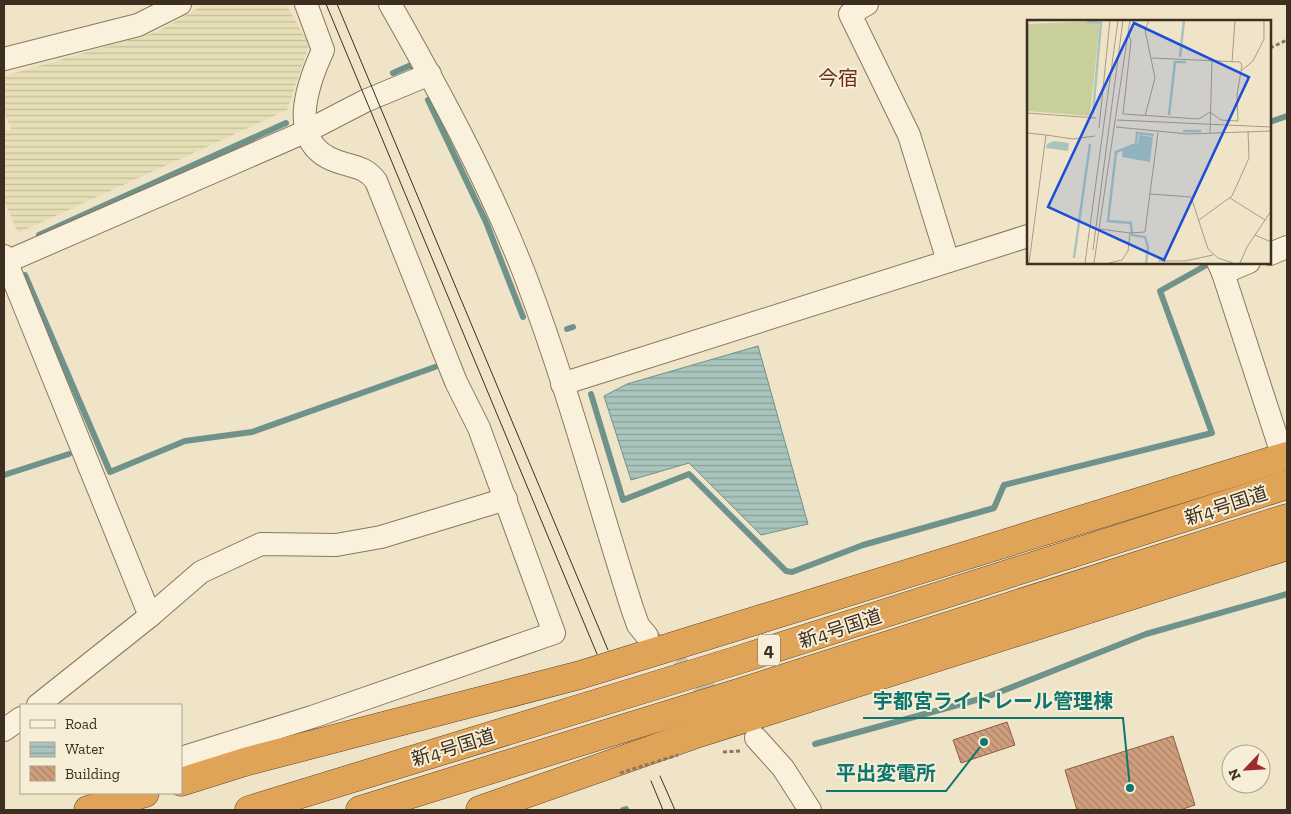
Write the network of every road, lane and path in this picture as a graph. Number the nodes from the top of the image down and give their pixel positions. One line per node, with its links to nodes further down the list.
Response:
1 (180, 4): 7 (street)
2 (306, 4): 9 (street)
3 (390, 4): 8 (street)
4 (867, 4): 14 (street)
5 (1287, 40): 6 (path)
6 (1271, 48)
7 (4, 59)
8 (430, 74): 9 (street); 17 (street)
9 (307, 131): 13 (street); 20 (street)
10 (1027, 236): 14 (street)
11 (1287, 247): 12 (street)
12 (1271, 254)
13 (5, 259): 23 (street)
14 (948, 261): 17 (street)
15 (1239, 264): 16 (street)
16 (1220, 268): 18 (street)
17 (562, 384): 24 (street)
18 (1285, 456): 32 (highway)
19 (1287, 485): 37 (highway, 新4号国道 / 4)
20 (506, 499): 23 (street); 30 (street)
21 (1287, 518): 38 (highway, 新4号国道 / 4)
22 (1287, 546): 39 (highway)
23 (150, 616): 25 (street)
24 (647, 636)
25 (39, 704)
26 (20, 719): 27 (street)
27 (4, 730)
28 (756, 738): 40 (street)
29 (678, 755): 31 (path, bridge)
30 (182, 758)
31 (620, 773)
32 (182, 782)
33 (96, 794): 35 (street)
34 (142, 794): 36 (highway)
35 (82, 810)
36 (88, 810)
37 (249, 810)
38 (360, 810)
39 (480, 810)
40 (810, 810)

